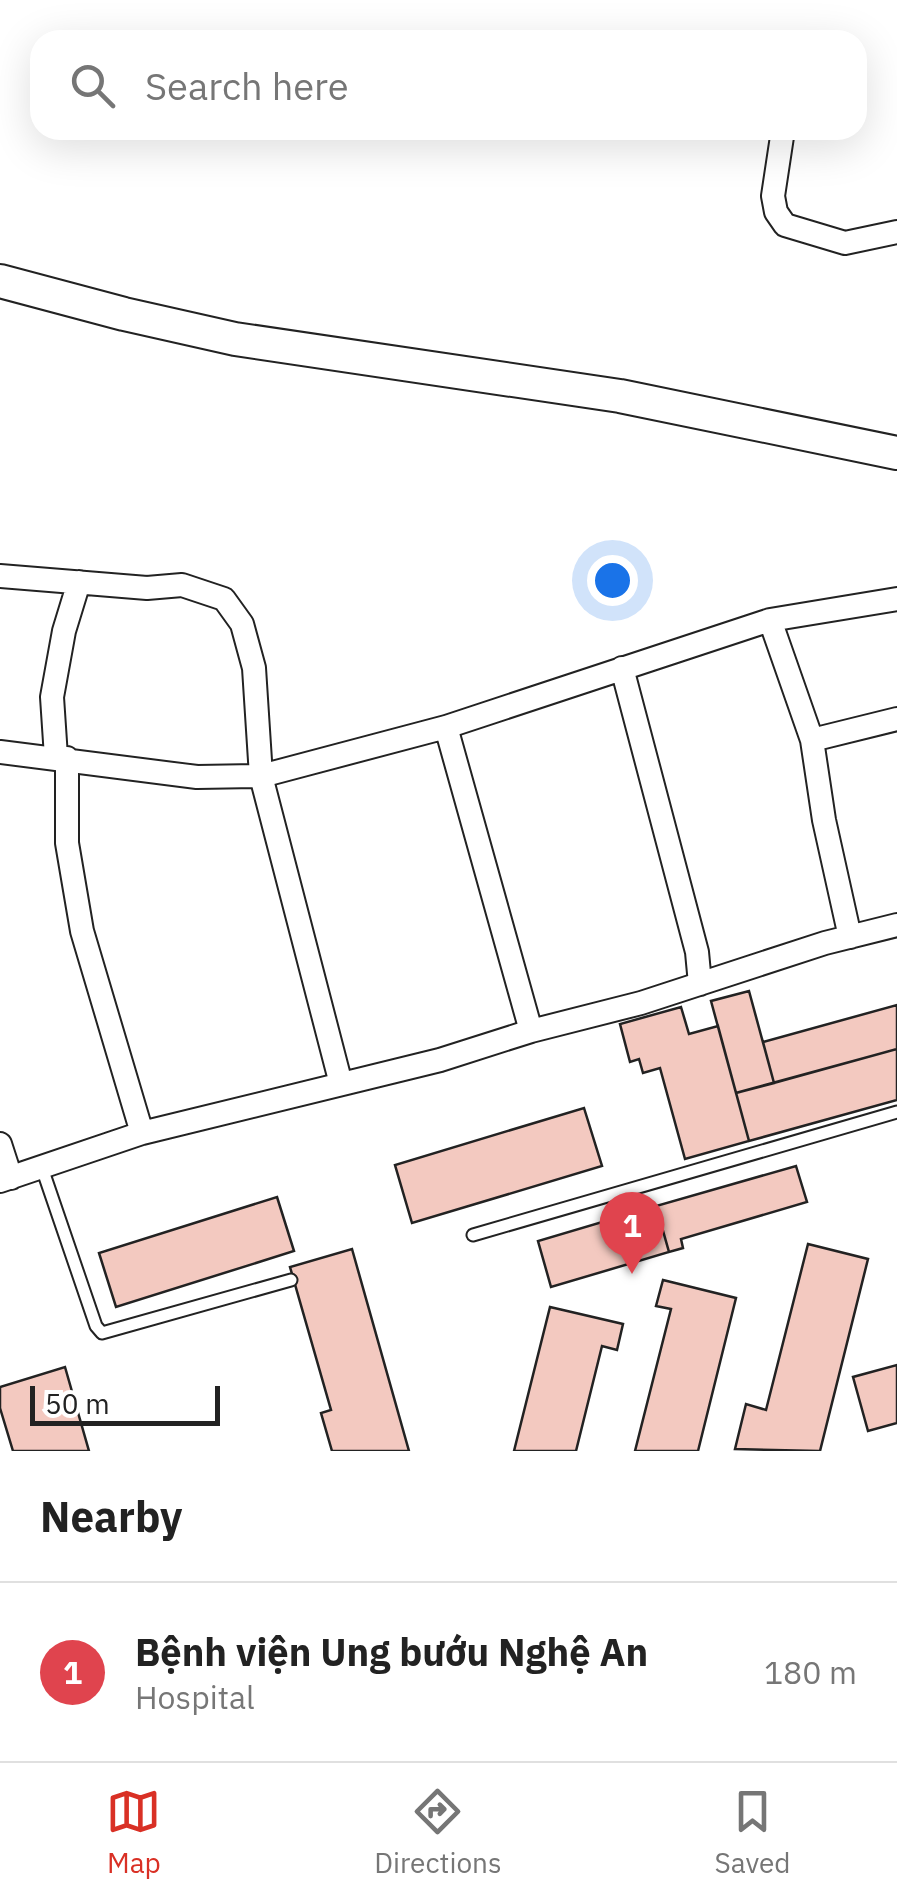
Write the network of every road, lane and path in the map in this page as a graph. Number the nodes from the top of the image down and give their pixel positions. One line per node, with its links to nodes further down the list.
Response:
1 (781, 140): 2 (street)
2 (897, 232)
3 (0, 282): 4 (street)
4 (897, 453)
5 (0, 576): 6 (street)
6 (79, 582): 14 (street); 15 (street)
7 (897, 599): 8 (street)
8 (770, 620): 9 (street); 12 (street)
9 (622, 668): 11 (street); 18 (street)
10 (897, 719): 12 (street)
11 (446, 727): 15 (street); 19 (street)
12 (812, 740): 17 (street)
13 (0, 752): 14 (street)
14 (62, 758): 15 (street); 22 (street)
15 (261, 776): 20 (street)
16 (897, 925): 17 (street)
17 (850, 937): 18 (street)
18 (700, 984): 19 (street)
19 (531, 1031): 20 (street)
20 (341, 1084): 22 (street)
21 (897, 1112): 26 (lane)
22 (142, 1134): 24 (street)
23 (0, 1144): 25 (street)
24 (42, 1168): 25 (street); 27 (lane)
25 (5, 1179)
26 (472, 1235)
27 (291, 1280)

